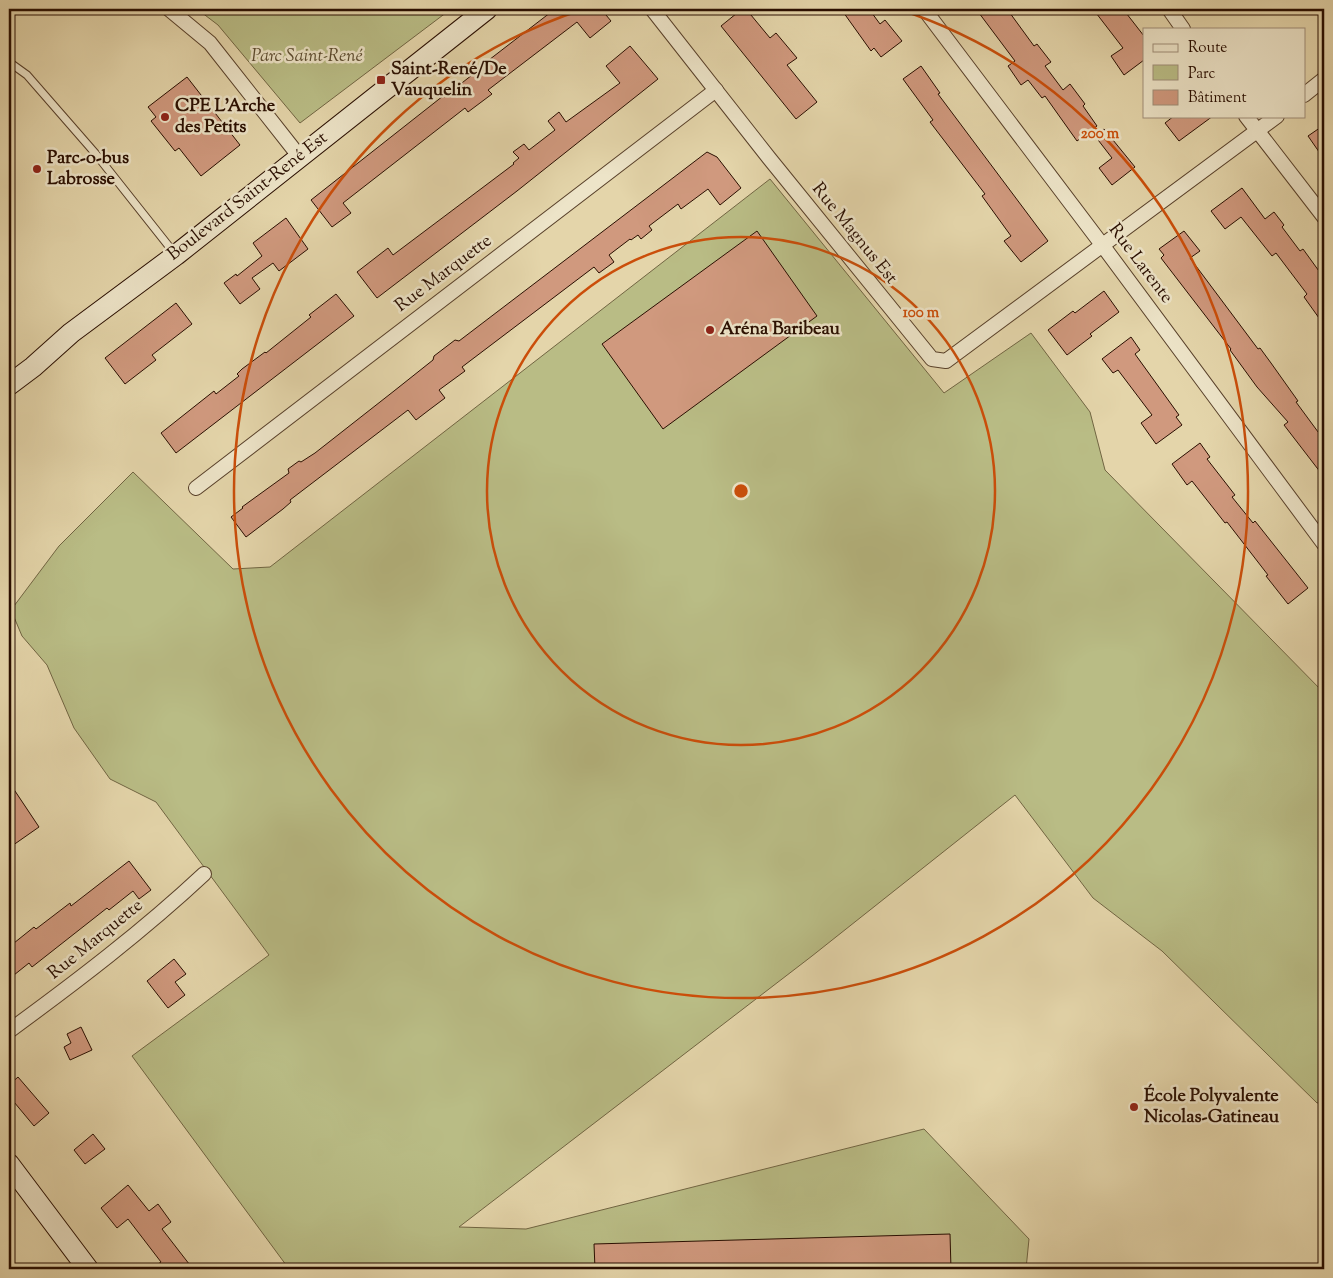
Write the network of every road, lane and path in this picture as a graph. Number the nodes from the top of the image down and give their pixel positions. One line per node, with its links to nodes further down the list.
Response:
1 (169, 9): 14 (street)
2 (487, 9): 14 (street, Boulevard Saint-René Est)
3 (652, 9): 9 (street, Rue Magnus Est)
4 (924, 9): 16 (street, Rue Larente)
5 (1169, 9): 6 (street)
6 (1182, 28)
7 (9, 62): 17 (lane)
8 (1324, 80): 10 (street)
9 (716, 90): 16 (street, Rue Magnus Est); 19 (street, Rue Marquette)
10 (1306, 94)
11 (1247, 118): 13 (street)
12 (1274, 118): 13 (street, Rue Magnus Est)
13 (1257, 131): 15 (street); 16 (street, Rue Magnus Est)
14 (299, 156): 17 (street, Boulevard Saint-René Est)
15 (1324, 217)
16 (1103, 246): 20 (street, Rue Larente)
17 (176, 255): 18 (street, Boulevard Saint-René Est)
18 (9, 386)
19 (196, 488)
20 (1324, 544)
21 (204, 874): 22 (street, Rue Marquette)
22 (9, 1031)
23 (9, 1164): 24 (street)
24 (88, 1269)

